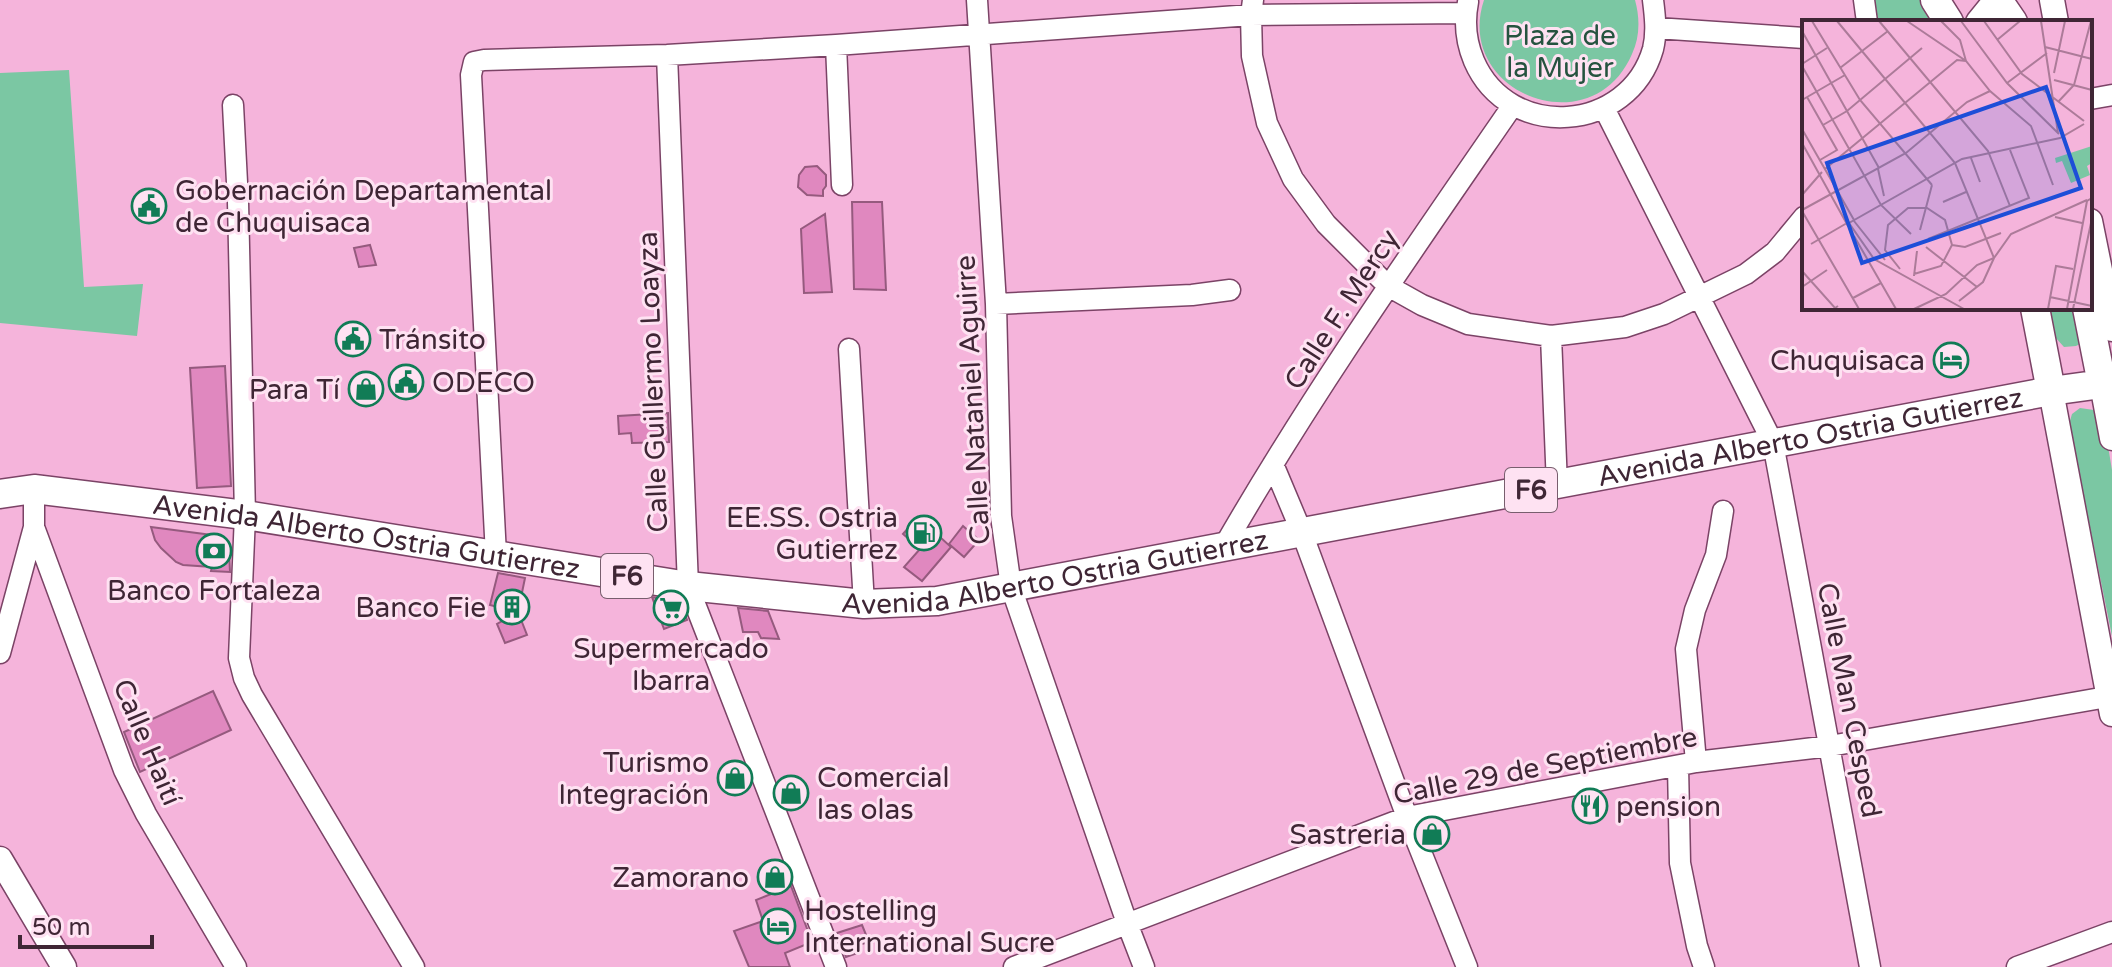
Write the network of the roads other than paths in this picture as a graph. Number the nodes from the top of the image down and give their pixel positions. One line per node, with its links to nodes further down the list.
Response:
1 (977, 0): 15 (street, Calle Nataniel Aguirre)
2 (1653, 0): 14 (street)
3 (1864, 0): 9 (street)
4 (1935, 0): 10 (highway)
5 (1997, 0): 11 (main road); 12 (highway)
6 (2052, 0): 13 (main road)
7 (1467, 6): 8 (street); 22 (street)
8 (1252, 7): 15 (street); 27 (street)
9 (1867, 20)
10 (1948, 20)
11 (1980, 20)
12 (2012, 20)
13 (2056, 20)
14 (1656, 28): 16 (street); 23 (street)
15 (979, 35): 17 (street); 30 (street, Calle Nataniel Aguirre)
16 (1802, 38)
17 (836, 45): 18 (street); 24 (street)
18 (667, 55): 49 (street); 50 (street, Calle Guillermo Loayza)
19 (2112, 95): 20 (street)
20 (2092, 99)
21 (233, 105): 45 (street)
22 (1513, 105): 23 (street); 27 (street, Calle F. Mercy)
23 (1604, 108): 29 (street, Calle Man Cesped)
24 (842, 185)
25 (1802, 219): 29 (street)
26 (2092, 231): 33 (main road)
27 (1388, 286): 34 (street); 40 (street, Calle F. Mercy)
28 (1230, 290): 30 (street)
29 (1701, 297): 34 (street); 39 (street, Calle Man Cesped)
30 (996, 304): 51 (street, Calle Nataniel Aguirre)
31 (2035, 310): 37 (highway)
32 (2088, 310): 36 (highway)
33 (2112, 329)
34 (1551, 336): 41 (street)
35 (849, 349): 52 (street)
36 (2107, 385): 37 (highway, Avenida Alberto Ostria Gutierrez / F6); 38 (main road)
37 (2051, 391): 39 (highway, Avenida Alberto Ostria Gutierrez / F6); 54 (main road)
38 (2112, 438)
39 (1773, 443): 41 (highway, Avenida Alberto Ostria Gutierrez / F6); 55 (street, Calle Man Cesped)
40 (1273, 464): 47 (street); 48 (street, Calle F. Mercy)
41 (1557, 486): 47 (highway, Avenida Alberto Ostria Gutierrez / F6)
42 (34, 489): 43 (highway, Avenida Alberto Ostria Gutierrez / F6); 45 (highway, Avenida Alberto Ostria Gutierrez / F6); 46 (street)
43 (0, 494)
44 (1723, 511): 56 (street)
45 (245, 515): 49 (highway, Avenida Alberto Ostria Gutierrez / F6); 63 (street)
46 (34, 527): 53 (street); 62 (street, Calle Haití)
47 (1302, 533): 48 (highway, Avenida Alberto Ostria Gutierrez / F6); 57 (street)
48 (1223, 548): 51 (highway, Avenida Alberto Ostria Gutierrez / F6)
49 (496, 555): 50 (highway, Avenida Alberto Ostria Gutierrez / F6)
50 (688, 586): 52 (highway, Avenida Alberto Ostria Gutierrez / F6); 64 (street, Calle Guillermo Loayza)
51 (1011, 587): 52 (highway, Avenida Alberto Ostria Gutierrez / F6); 59 (street, Calle Nataniel Aguirre)
52 (864, 604)
53 (0, 653)
54 (2111, 702): 55 (street, Calle 29 de Septiembre)
55 (1830, 746): 56 (street, Calle 29 de Septiembre); 69 (street, Calle Man Cesped)
56 (1687, 764): 57 (street, Calle 29 de Septiembre); 68 (street)
57 (1407, 817): 59 (street, Calle 29 de Septiembre); 67 (street)
58 (0, 859): 61 (main road)
59 (1127, 923): 65 (street, Calle 29 de Septiembre); 66 (street, Calle Nataniel Aguirre)
60 (2112, 932): 70 (street)
61 (64, 967)
62 (236, 967)
63 (414, 967)
64 (836, 967)
65 (1014, 967)
66 (1144, 967)
67 (1467, 967)
68 (1704, 967)
69 (1870, 967)
70 (2017, 967)

